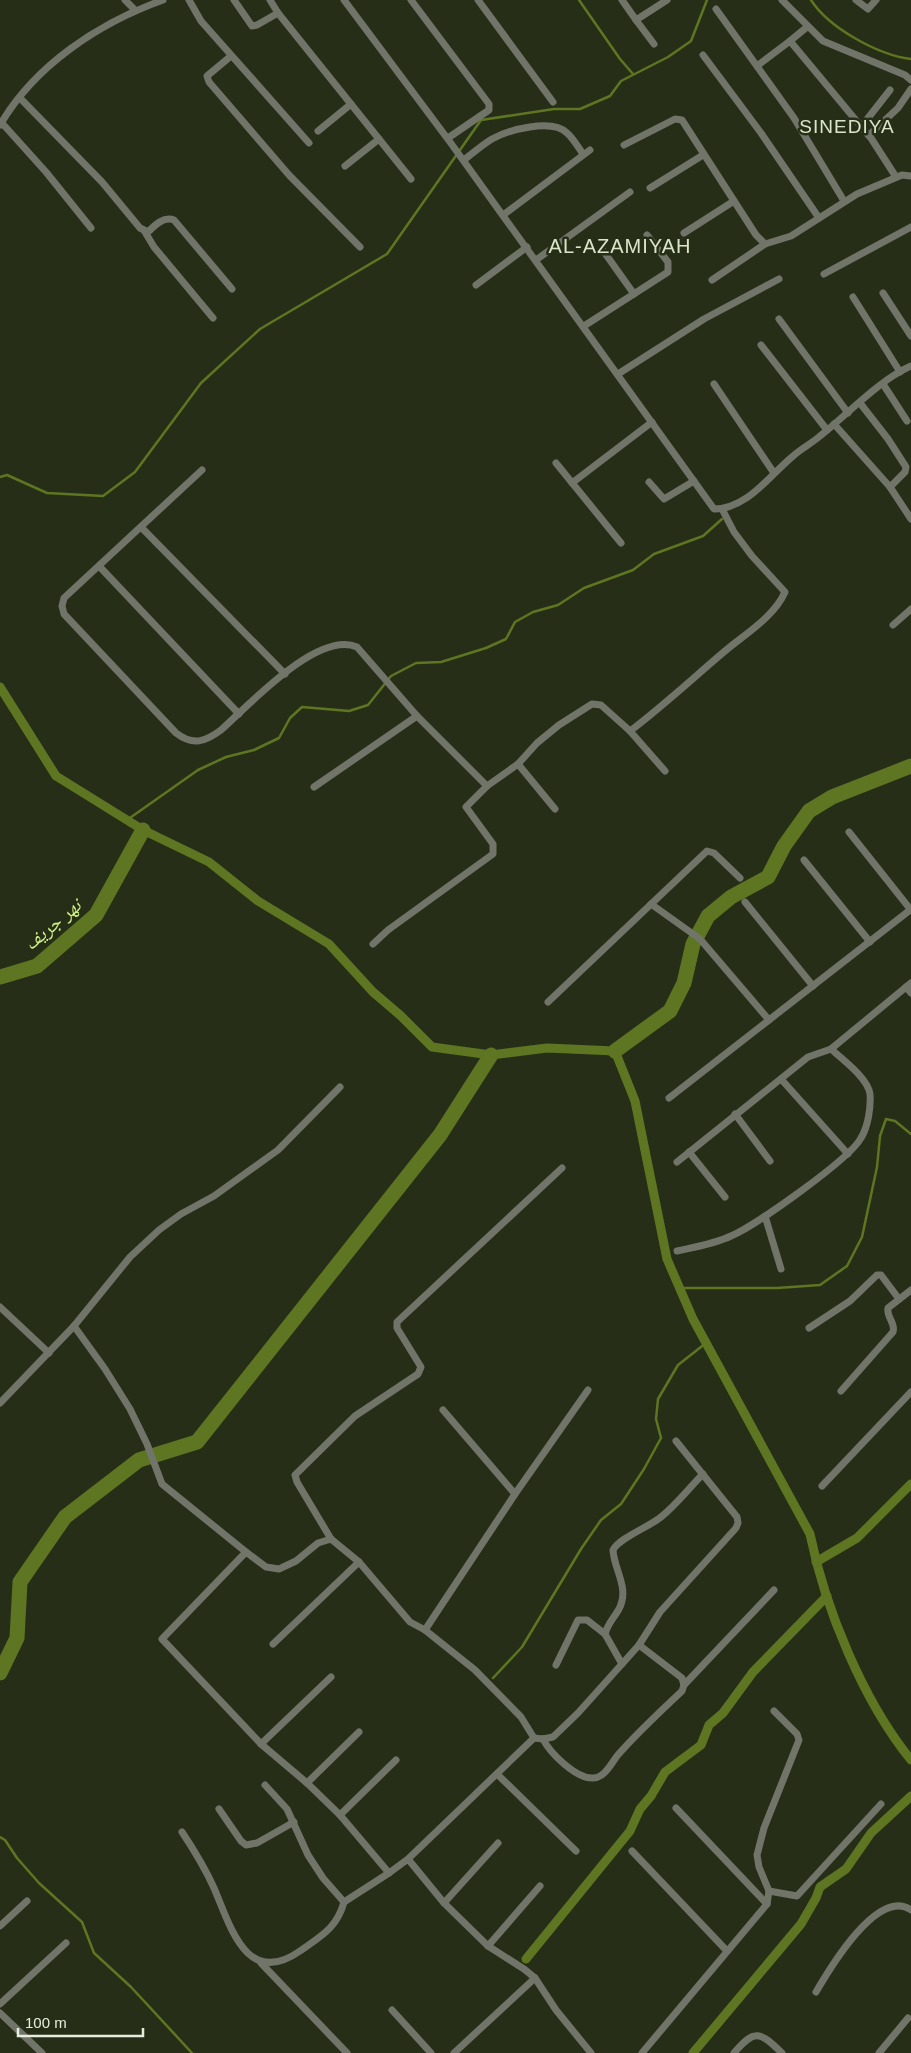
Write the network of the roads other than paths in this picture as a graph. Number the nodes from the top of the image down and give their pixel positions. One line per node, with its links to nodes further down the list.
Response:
1 (125, 0): 15 (street)
2 (163, 0): 15 (street)
3 (189, 0): 22 (street)
4 (234, 0): 16 (street)
5 (270, 0): 16 (street)
6 (344, 0): 35 (street)
7 (411, 0): 35 (street)
8 (478, 0): 28 (street)
9 (622, 0): 17 (street)
10 (667, 0): 17 (street)
11 (782, 0): 18 (street)
12 (856, 0): 13 (street)
13 (876, 0)
14 (716, 9): 23 (street)
15 (135, 10): 27 (street)
16 (278, 13): 29 (street)
17 (636, 20): 20 (street)
18 (807, 27): 19 (street); 24 (street)
19 (790, 41): 23 (street); 31 (street)
20 (654, 44)
21 (703, 55): 49 (street)
22 (231, 56): 36 (street); 56 (street)
23 (756, 66): 47 (street)
24 (911, 80)
25 (911, 89): 33 (street)
26 (890, 90): 31 (street)
27 (20, 98): 30 (street); 52 (street)
28 (553, 102)
29 (351, 104): 32 (street); 34 (street)
30 (1, 124): 51 (street)
31 (861, 126): 33 (street)
32 (318, 131)
33 (869, 136): 42 (street)
34 (378, 139): 40 (street); 43 (street)
35 (449, 140): 39 (street)
36 (309, 143)
37 (624, 145): 38 (street)
38 (703, 155): 44 (street); 46 (street)
39 (463, 160): 48 (street); 48 (street)
40 (345, 166)
41 (911, 176): 42 (street)
42 (896, 177): 47 (street)
43 (412, 179)
44 (650, 188)
45 (630, 192): 59 (street)
46 (734, 201): 53 (street); 55 (street)
47 (844, 201): 49 (street)
48 (503, 214): 57 (street)
49 (819, 218): 55 (street)
50 (911, 227): 60 (street)
51 (91, 228)
52 (146, 232): 64 (street); 68 (street)
53 (684, 232)
54 (647, 235): 66 (street)
55 (765, 244): 62 (street)
56 (360, 247)
57 (527, 247): 59 (street); 63 (street)
58 (602, 248): 66 (street)
59 (536, 260): 70 (street)
60 (824, 274)
61 (779, 279): 75 (street)
62 (712, 280)
63 (476, 285)
64 (232, 289)
65 (883, 293): 71 (street)
66 (634, 294): 70 (street)
67 (853, 297): 74 (street)
68 (213, 318)
69 (779, 319): 79 (street)
70 (584, 326): 75 (street)
71 (911, 336)
72 (761, 345): 83 (street)
73 (910, 368): 74 (street)
74 (900, 372): 77 (street)
75 (618, 374): 80 (street)
76 (714, 384): 86 (street)
77 (883, 384): 78 (street); 81 (street)
78 (860, 403): 79 (street); 90 (street)
79 (848, 413): 82 (street)
80 (652, 422): 87 (street); 89 (street)
81 (907, 422)
82 (834, 424): 83 (street); 90 (street)
83 (827, 430): 86 (street)
84 (556, 463): 89 (street)
85 (202, 470): 93 (street)
86 (774, 472): 91 (street)
87 (694, 480): 88 (street); 91 (street)
88 (649, 482)
89 (572, 483): 94 (street)
90 (890, 487): 92 (street)
91 (722, 509): 101 (street)
92 (911, 519)
93 (141, 527): 95 (street); 98 (street)
94 (621, 543)
95 (99, 566): 99 (street); 99 (street)
96 (911, 609): 97 (street)
97 (893, 625)
98 (284, 674): 99 (street); 100 (street)
99 (239, 714)
100 (417, 716): 104 (street); 105 (street)
101 (630, 731): 102 (street); 103 (street)
102 (518, 764): 104 (street); 106 (street)
103 (665, 771)
104 (487, 786): 114 (street)
105 (314, 787)
106 (555, 809)
107 (849, 832): 112 (street)
108 (804, 860): 113 (street)
109 (740, 878): 111 (street)
110 (745, 902): 115 (street)
111 (651, 904): 117 (street); 118 (street)
112 (911, 910): 113 (street)
113 (870, 942): 115 (street)
114 (373, 944)
115 (813, 986): 118 (street)
116 (909, 988): 119 (street)
117 (548, 1002)
118 (769, 1020): 122 (street)
119 (831, 1049): 120 (street); 125 (street)
120 (780, 1079): 123 (street); 125 (street)
121 (340, 1086): 136 (street)
122 (669, 1098)
123 (735, 1114): 124 (street); 126 (street)
124 (689, 1152): 127 (street); 129 (street)
125 (848, 1154): 130 (street)
126 (770, 1161)
127 (677, 1162)
128 (562, 1168): 148 (street)
129 (724, 1197)
130 (765, 1216): 131 (street); 132 (street)
131 (677, 1251)
132 (781, 1269)
133 (911, 1290): 134 (street)
134 (899, 1299): 137 (street); 140 (street)
135 (0, 1307): 138 (street)
136 (74, 1326): 138 (street); 149 (street)
137 (809, 1328)
138 (49, 1353): 142 (street)
139 (588, 1390): 147 (street)
140 (841, 1391)
141 (911, 1392): 146 (street)
142 (0, 1402)
143 (442, 1410): 147 (street)
144 (676, 1441): 145 (street)
145 (703, 1474): 153 (street); 155 (street)
146 (822, 1486)
147 (515, 1494): 152 (street)
148 (331, 1539): 149 (street); 150 (street)
149 (246, 1552): 164 (street)
150 (359, 1562): 152 (street); 154 (street)
151 (774, 1590): 159 (street)
152 (425, 1630): 162 (street)
153 (605, 1634): 156 (street); 157 (street)
154 (273, 1644)
155 (639, 1645): 156 (street); 159 (street)
156 (622, 1664): 163 (street)
157 (556, 1665)
158 (331, 1677): 164 (street)
159 (684, 1685): 163 (street)
160 (774, 1711): 181 (street)
161 (359, 1732): 167 (street)
162 (534, 1738): 163 (street); 166 (street)
163 (543, 1739)
164 (261, 1744): 167 (street)
165 (396, 1760): 172 (street)
166 (497, 1774): 176 (street); 178 (street)
167 (307, 1782): 172 (street)
168 (265, 1785): 173 (street)
169 (881, 1804): 181 (street)
170 (676, 1808): 185 (street)
171 (219, 1809): 173 (street)
172 (340, 1815): 179 (street)
173 (294, 1822): 183 (street)
174 (182, 1832): 191 (street)
175 (498, 1843): 184 (street)
176 (576, 1851)
177 (632, 1851): 190 (street)
178 (408, 1859): 179 (street); 184 (street)
179 (389, 1873): 183 (street)
180 (540, 1886): 189 (street)
181 (769, 1891): 185 (street)
182 (27, 1901): 187 (street)
183 (344, 1902): 191 (street)
184 (444, 1903): 189 (street)
185 (767, 1904): 190 (street)
186 (911, 1910): 193 (street)
187 (0, 1926)
188 (66, 1943): 194 (street)
189 (488, 1946): 192 (street)
190 (727, 1951): 203 (street)
191 (260, 1962): 199 (street)
192 (535, 1978): 201 (street); 202 (street)
193 (816, 1992)
194 (0, 2004)
195 (392, 2010): 200 (street)
196 (0, 2013): 198 (street)
197 (908, 2018): 206 (street)
198 (42, 2053)
199 (347, 2053)
200 (431, 2053)
201 (454, 2053)
202 (590, 2053)
203 (642, 2053)
204 (734, 2053): 205 (street)
205 (782, 2053)
206 (879, 2053)

